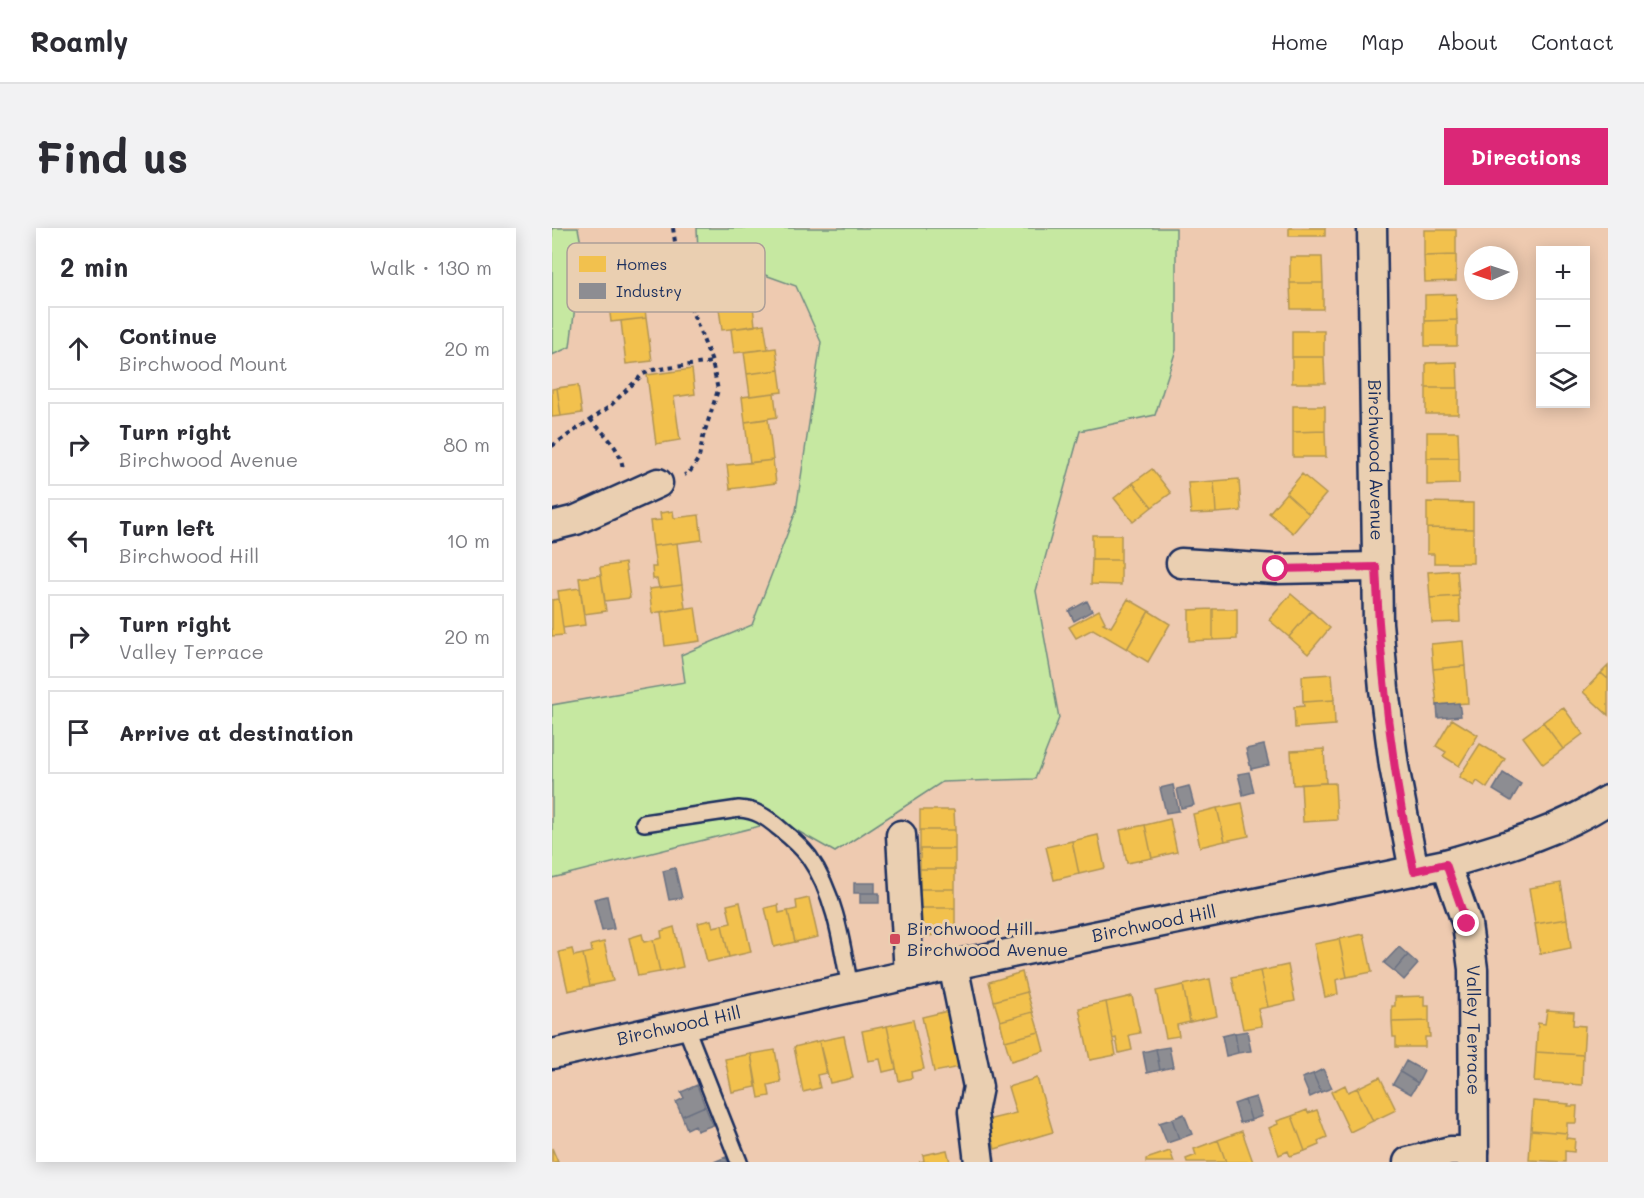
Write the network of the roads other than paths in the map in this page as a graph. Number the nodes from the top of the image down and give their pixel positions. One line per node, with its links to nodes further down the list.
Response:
1 (1372, 228): 5 (street, Birchwood Avenue)
2 (647, 488): 3 (street)
3 (552, 526)
4 (1181, 563): 5 (street)
5 (1376, 567): 10 (street, Birchwood Avenue)
6 (1608, 800): 9 (street, Birchwood Hill)
7 (644, 823): 13 (lane)
8 (901, 835): 12 (street)
9 (1446, 864): 10 (street, Birchwood Hill); 16 (street, Valley Terrace)
10 (1414, 871): 11 (street, Birchwood Hill)
11 (953, 965): 12 (street, Birchwood Hill); 18 (street)
12 (909, 975): 13 (street, Birchwood Hill)
13 (850, 988): 14 (street, Birchwood Hill)
14 (685, 1025): 15 (street, Birchwood Hill); 17 (lane)
15 (552, 1054)
16 (1474, 1156): 19 (street)
17 (739, 1162)
18 (979, 1162)
19 (1408, 1162)

